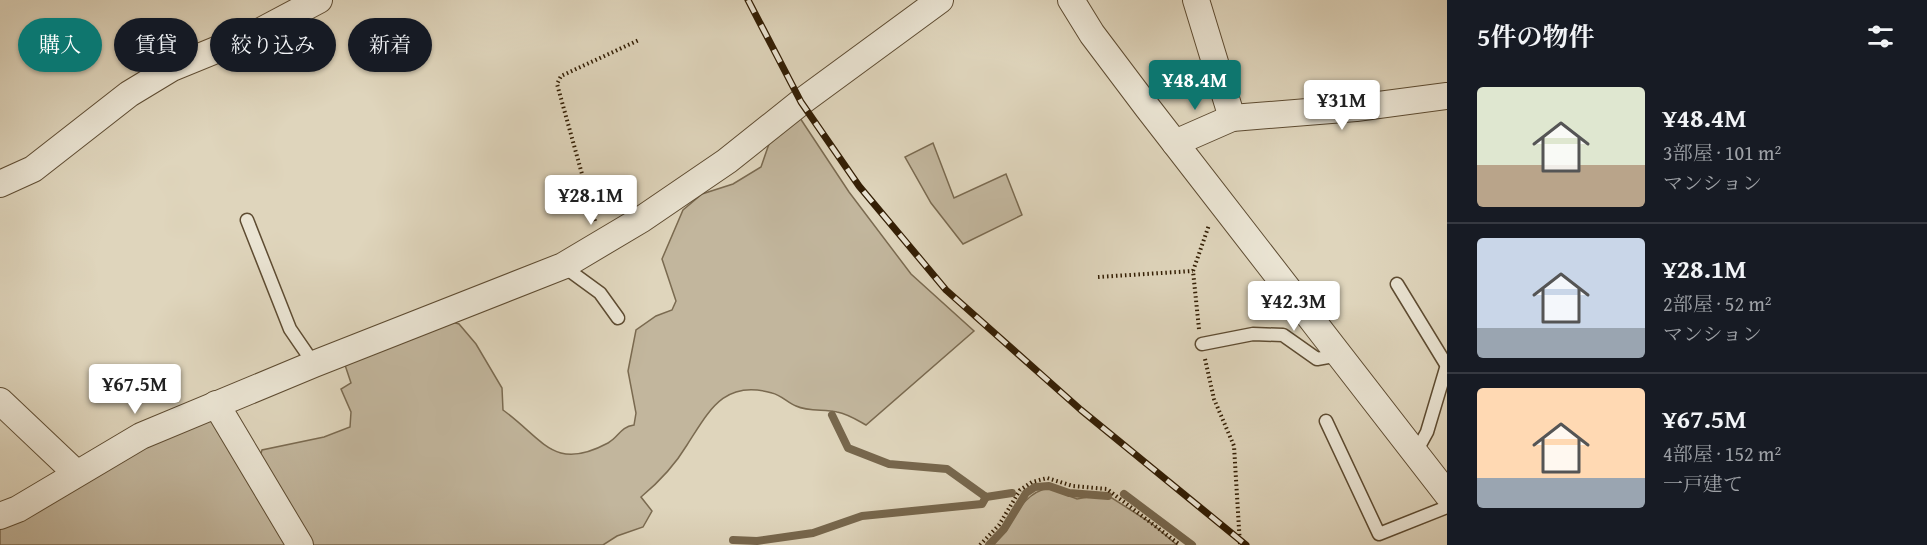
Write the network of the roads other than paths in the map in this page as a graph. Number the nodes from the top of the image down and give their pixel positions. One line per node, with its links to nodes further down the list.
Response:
1 (319, 0): 8 (street)
2 (940, 0): 10 (street)
3 (1071, 0): 7 (street)
4 (1196, 0): 6 (street)
5 (1447, 96): 6 (street)
6 (1232, 118): 7 (street)
7 (1175, 143): 14 (street)
8 (0, 184)
9 (247, 220): 15 (lane)
10 (563, 266): 12 (lane); 15 (street)
11 (1397, 284): 16 (lane)
12 (618, 318)
13 (1202, 344): 14 (lane)
14 (1339, 355): 20 (street)
15 (314, 364): 18 (street)
16 (1447, 366): 20 (lane)
17 (0, 401): 21 (street)
18 (216, 404): 21 (street); 25 (street)
19 (1326, 421): 23 (lane)
20 (1415, 454): 22 (street)
21 (76, 472): 24 (street)
22 (1447, 494)
23 (1447, 507)
24 (0, 516)
25 (300, 545)

